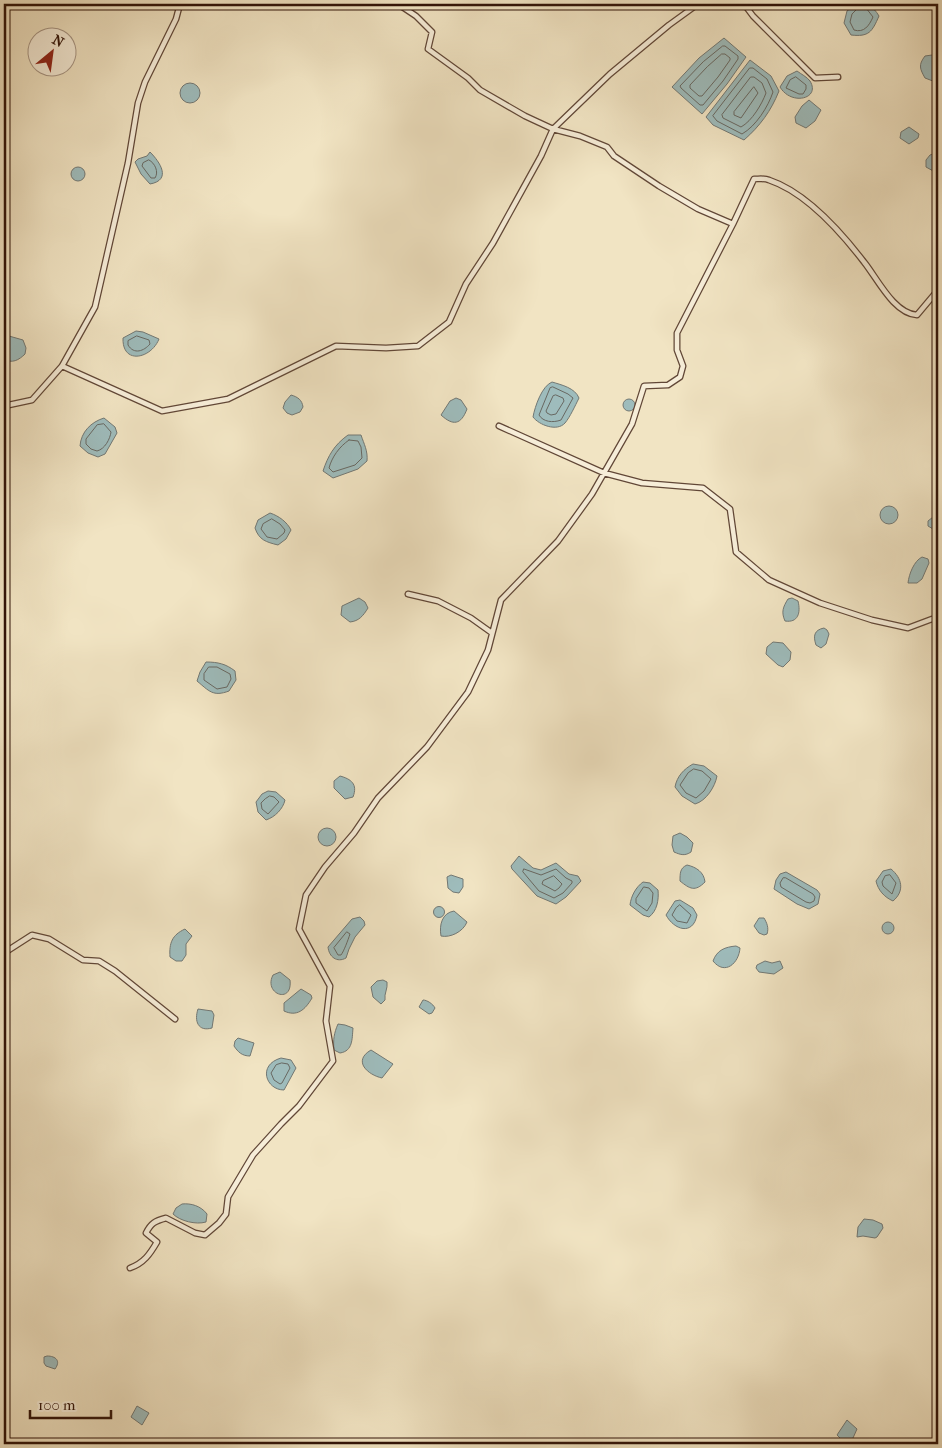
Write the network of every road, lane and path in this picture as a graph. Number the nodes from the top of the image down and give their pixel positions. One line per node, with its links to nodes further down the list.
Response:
1 (180, 4): 11 (street)
2 (333, 4): 3 (street)
3 (343, 4)
4 (398, 4): 8 (street)
5 (698, 4): 8 (street)
6 (744, 4): 7 (street)
7 (838, 77)
8 (553, 129): 9 (street); 11 (street)
9 (733, 224): 10 (street); 14 (street)
10 (938, 290)
11 (62, 366): 12 (street)
12 (4, 406)
13 (499, 426): 14 (street)
14 (604, 473): 16 (street); 17 (street)
15 (408, 594): 17 (street)
16 (938, 620)
17 (492, 633): 20 (street)
18 (4, 953): 19 (street)
19 (175, 1019)
20 (130, 1268)

